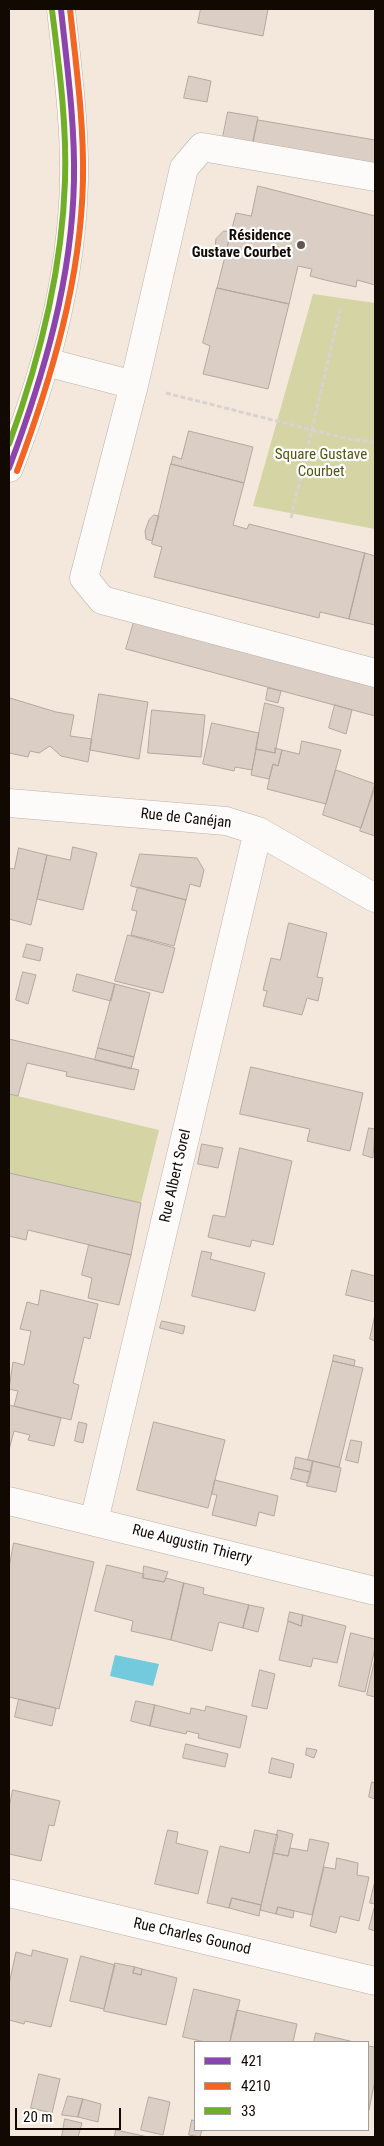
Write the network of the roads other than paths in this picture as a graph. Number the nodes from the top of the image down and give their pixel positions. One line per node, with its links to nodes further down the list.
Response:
1 (61, 9): 3 (street)
2 (375, 177): 4 (street)
3 (46, 362): 4 (street); 5 (street)
4 (134, 385): 6 (street)
5 (10, 462)
6 (375, 673)
7 (9, 804): 8 (street, Rue de Canéjan)
8 (258, 831): 9 (street, Rue de Canéjan); 11 (street, Rue Albert Sorel)
9 (375, 898)
10 (9, 1501): 11 (street, Rue Augustin Thierry)
11 (94, 1521): 12 (street, Rue Augustin Thierry)
12 (375, 1591)
13 (9, 1893): 14 (street, Rue Charles Gounod)
14 (375, 1981)

